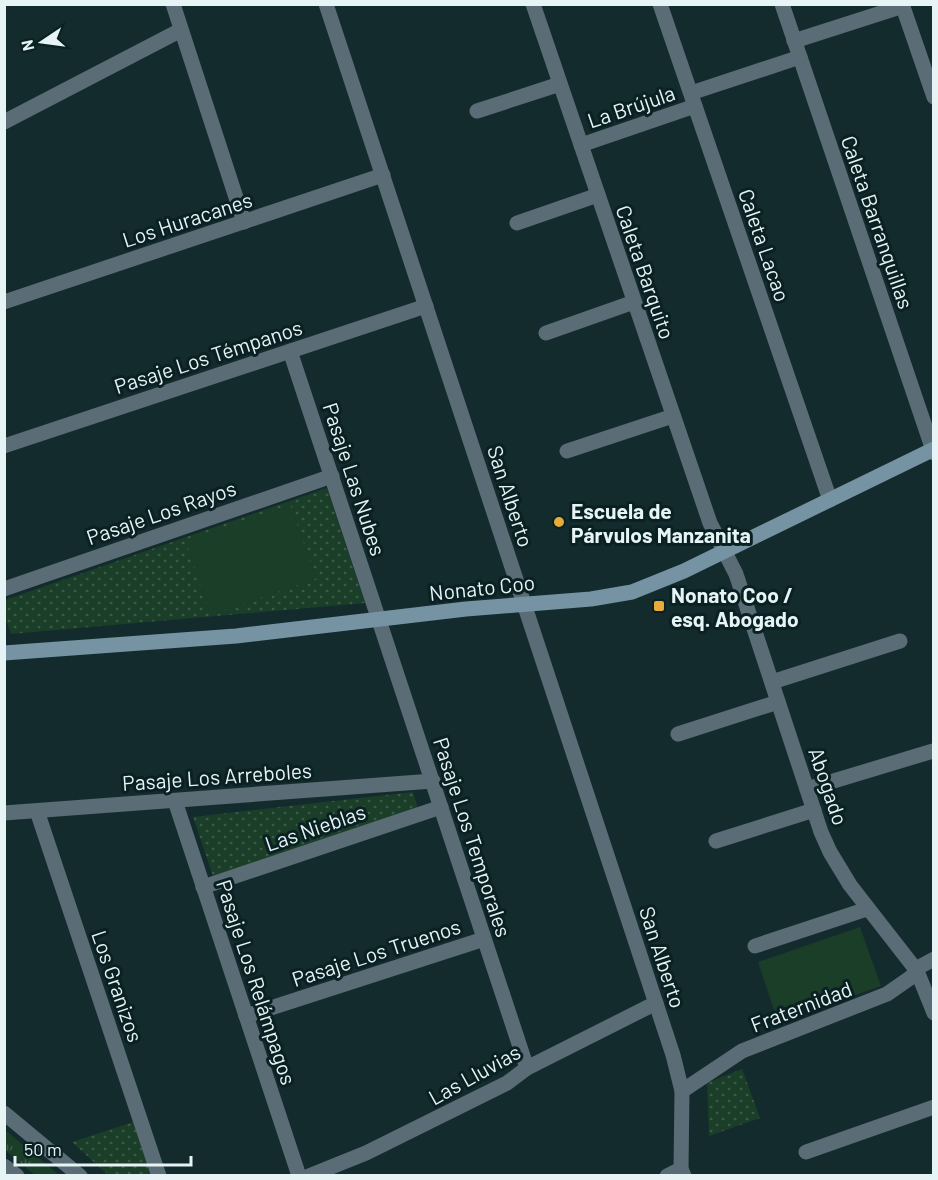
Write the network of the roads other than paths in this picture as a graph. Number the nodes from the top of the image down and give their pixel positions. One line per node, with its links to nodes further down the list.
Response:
1 (173, 4): 7 (street)
2 (326, 4): 16 (street, San Alberto)
3 (533, 4): 10 (street, Caleta Barquito)
4 (660, 4): 12 (street, Caleta Lacao)
5 (782, 4): 8 (street, Caleta Barranquillas)
6 (902, 5): 8 (street); 11 (street)
7 (181, 30): 14 (street); 18 (street)
8 (795, 41): 9 (street, Caleta Barranquillas)
9 (800, 57): 12 (street, La Brújula); 27 (street, Caleta Barranquillas)
10 (560, 84): 13 (street); 15 (street, Caleta Barquito)
11 (933, 97)
12 (693, 100): 15 (street, La Brújula); 30 (street, Caleta Lacao)
13 (477, 111)
14 (4, 122)
15 (581, 145): 17 (street, Caleta Barquito)
16 (383, 175): 18 (street, Los Huracanes); 22 (street, San Alberto)
17 (598, 195): 19 (street); 21 (street, Caleta Barquito)
18 (244, 222): 20 (street, Los Huracanes)
19 (517, 223)
20 (4, 302)
21 (634, 302): 23 (street); 25 (street, Caleta Barquito)
22 (426, 306): 24 (street, Pasaje Los Témpanos); 33 (street, San Alberto)
23 (546, 333)
24 (290, 351): 26 (street, Pasaje Los Témpanos); 29 (street, Pasaje Las Nubes)
25 (673, 416): 28 (street); 31 (street, Caleta Barquito)
26 (4, 446)
27 (933, 450): 30 (main road, Nonato Coo)
28 (567, 451)
29 (332, 476): 32 (street, Pasaje Los Rayos); 34 (street, Pasaje Las Nubes)
30 (830, 500): 31 (main road, Nonato Coo)
31 (725, 551): 33 (main road, Nonato Coo); 37 (street, Abogado)
32 (4, 589)
33 (524, 603): 34 (main road, Nonato Coo); 55 (street, San Alberto)
34 (379, 619): 36 (main road, Nonato Coo); 41 (street, Pasaje Los Temporales)
35 (900, 641): 37 (street)
36 (4, 653)
37 (772, 682): 38 (street, Abogado)
38 (778, 702): 39 (street); 42 (street, Abogado)
39 (678, 734)
40 (933, 751): 42 (street)
41 (433, 781): 43 (street, Pasaje Los Arreboles); 44 (street, Pasaje Los Temporales)
42 (807, 789): 45 (street, Abogado)
43 (175, 801): 46 (street, Pasaje Los Arreboles); 49 (street, Pasaje Los Relámpagos)
44 (441, 807): 49 (street, Las Nieblas); 51 (street, Pasaje Los Temporales)
45 (814, 810): 48 (street); 50 (street, Abogado)
46 (37, 811): 47 (street, Pasaje Los Arreboles); 67 (street, Los Granizos)
47 (4, 813)
48 (716, 841)
49 (203, 887): 57 (street, Pasaje Los Relámpagos)
50 (867, 909): 52 (street); 54 (street, Abogado)
51 (484, 939): 57 (street, Pasaje Los Truenos); 58 (street, Pasaje Los Temporales)
52 (754, 946)
53 (933, 959): 54 (street, Fraternidad)
54 (917, 971): 56 (street, Abogado); 59 (street, Fraternidad)
55 (656, 1003): 58 (street, Las Lluvias); 59 (street, San Alberto)
56 (933, 1013)
57 (246, 1017): 68 (street, Pasaje Los Relámpagos)
58 (528, 1068): 69 (street, Las Lluvias)
59 (682, 1091): 64 (street, San Alberto)
60 (933, 1107): 62 (street)
61 (4, 1113): 66 (street)
62 (806, 1152)
63 (4, 1166): 65 (street)
64 (677, 1173)
65 (17, 1176)
66 (80, 1176)
67 (159, 1176)
68 (299, 1176)
69 (309, 1176)

